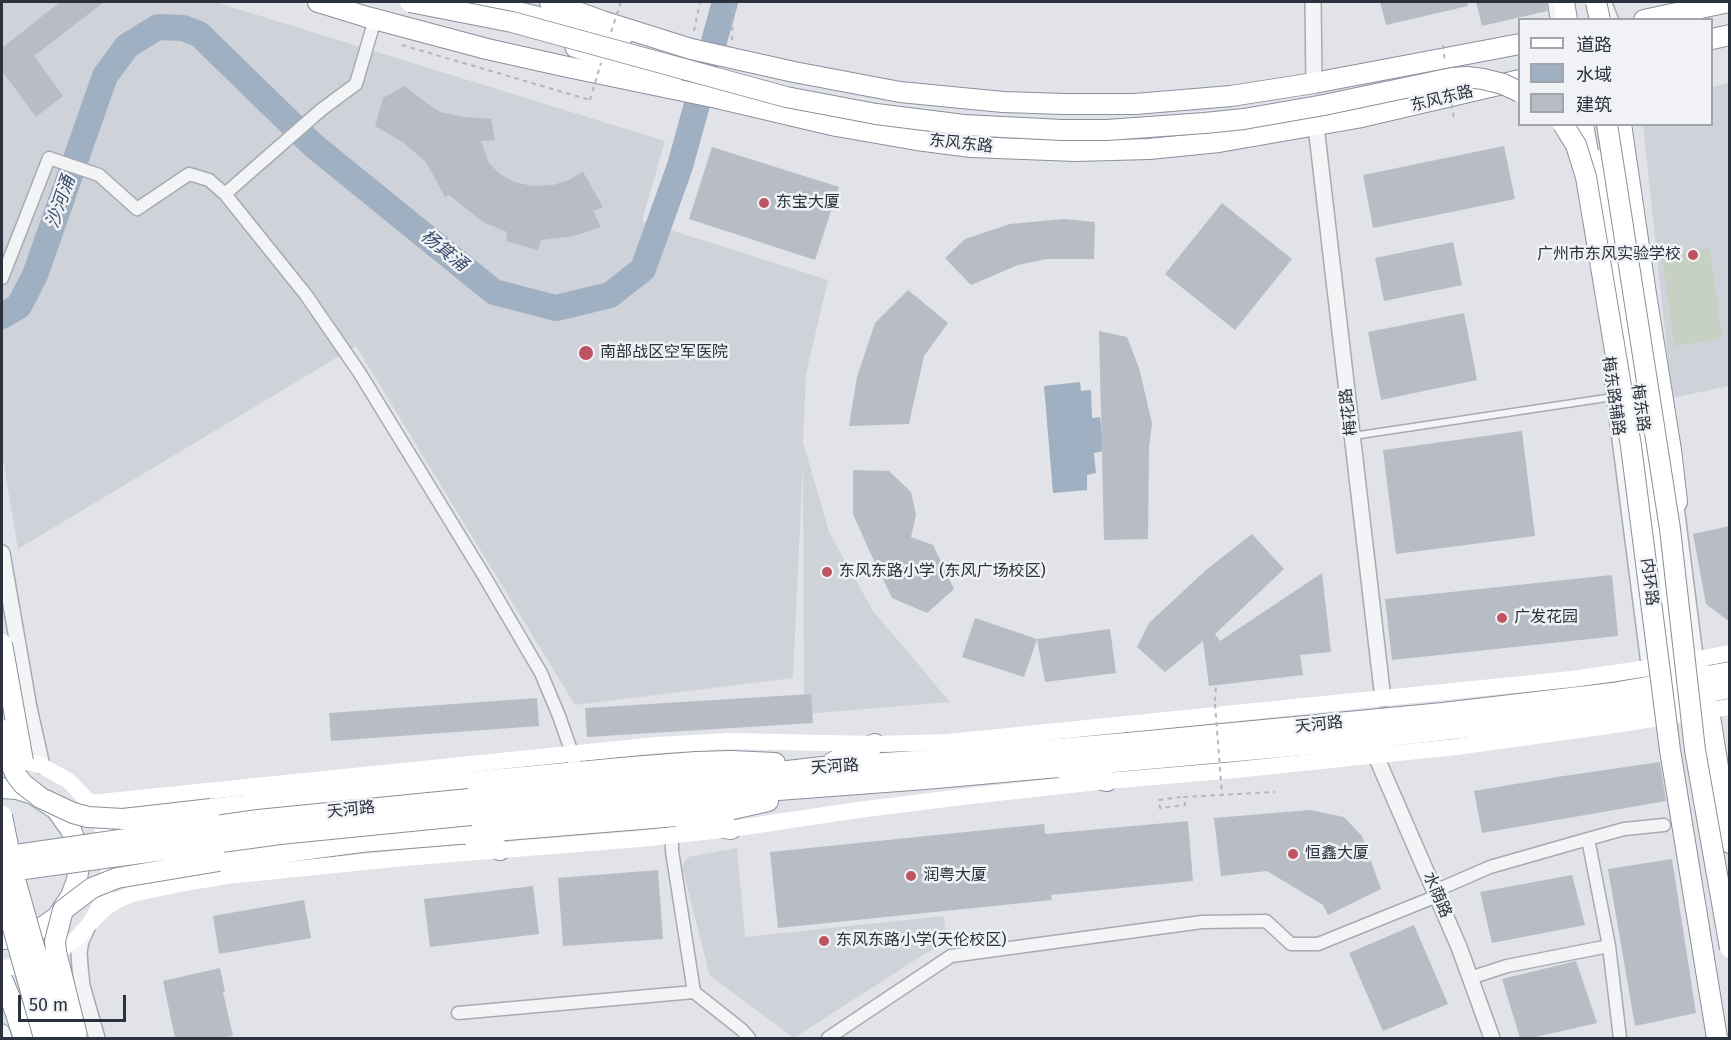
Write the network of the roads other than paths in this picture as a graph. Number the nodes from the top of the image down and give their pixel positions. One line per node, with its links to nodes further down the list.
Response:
1 (304, 2): 13 (street)
2 (318, 2): 13 (highway, 东风东路)
3 (412, 2): 29 (main road); 30 (highway, bridge)
4 (478, 2): 26 (main road)
5 (550, 2): 26 (highway)
6 (1313, 2): 28 (street)
7 (1554, 2): 14 (street)
8 (1564, 2): 15 (highway)
9 (1574, 2): 16 (main road)
10 (1592, 2): 17 (highway); 18 (highway, bridge); 19 (main road)
11 (1605, 2): 20 (street)
12 (1729, 2): 21 (highway)
13 (342, 9): 22 (highway, 东风东路)
14 (1557, 18)
15 (1567, 18)
16 (1576, 18)
17 (1591, 18)
18 (1599, 18)
19 (1608, 18)
20 (1609, 18)
21 (1653, 18)
22 (375, 19): 29 (highway, 东风东路); 39 (street)
23 (1730, 35): 24 (highway)
24 (1713, 39)
25 (1518, 44): 28 (highway)
26 (691, 49): 28 (highway)
27 (1518, 80): 31 (highway, 东风东路)
28 (1314, 83)
29 (689, 90): 31 (highway, 东风东路)
30 (1518, 91)
31 (1316, 126): 42 (street, 梅花路)
32 (1564, 126): 43 (highway, bridge)
33 (1576, 126): 41 (street, 梅东路辅路)
34 (1583, 126): 43 (highway, 内环路, bridge)
35 (1592, 126): 50 (main road, 梅东路)
36 (1601, 126): 50 (main road, 梅东路)
37 (1607, 126): 90 (highway, 内环路, bridge)
38 (1621, 126): 44 (highway)
39 (225, 194): 40 (street); 62 (street)
40 (2, 278)
41 (1613, 397): 42 (lane); 48 (street, 梅东路辅路)
42 (1352, 436): 53 (street, 梅花路)
43 (1631, 446): 107 (highway, 内环路, bridge)
44 (1677, 502): 49 (street)
45 (2, 553): 63 (street)
46 (2, 644): 69 (highway, bridge)
47 (1730, 653): 49 (main road)
48 (1648, 669): 50 (main road); 53 (main road)
49 (1698, 669): 50 (highway, 天河路); 51 (highway, 天河路)
50 (1671, 671): 64 (highway, 天河路)
51 (1730, 672)
52 (1730, 688): 54 (highway)
53 (1383, 699): 59 (main road)
54 (1648, 703): 56 (highway); 58 (highway, 天河路)
55 (1730, 706): 56 (main road)
56 (1709, 710): 60 (main road); 79 (highway)
57 (2, 730): 69 (highway, bridge)
58 (1336, 742): 60 (highway); 65 (highway, 天河路)
59 (875, 744): 62 (main road); 64 (highway)
60 (1375, 754): 66 (main road); 85 (street, 水荫路)
61 (2, 759): 63 (main road)
62 (574, 762): 64 (highway); 70 (highway); 71 (main road)
63 (42, 766): 71 (main road)
64 (822, 767): 73 (highway, 天河路)
65 (1052, 768): 66 (highway); 67 (highway, 天河路)
66 (1107, 781): 76 (main road)
67 (820, 787): 73 (highway, 天河路); 74 (highway)
68 (2, 788): 69 (highway, bridge)
69 (41, 798): 70 (highway, bridge); 86 (highway, bridge)
70 (273, 801): 81 (highway)
71 (90, 803): 87 (main road)
72 (2, 816): 97 (highway, bridge)
73 (468, 816): 74 (highway); 80 (highway); 81 (highway); 82 (highway, 天河路, bridge); 83 (highway, 天河路, bridge)
74 (659, 818): 76 (highway)
75 (1664, 825): 78 (street)
76 (731, 829): 77 (main road)
77 (672, 835): 80 (main road); 94 (street)
78 (1588, 839): 85 (street); 89 (street)
79 (1730, 843)
80 (500, 850): 87 (main road)
81 (275, 853): 86 (highway, bridge)
82 (2, 857)
83 (2, 872)
84 (2, 889): 101 (highway, bridge)
85 (1436, 893): 92 (street, 水荫路); 104 (street)
86 (63, 910): 88 (highway, bridge); 97 (highway, bridge)
87 (90, 922): 91 (main road); 102 (street)
88 (2, 939)
89 (1609, 946): 92 (street); 106 (street)
90 (1730, 948)
91 (2, 968)
92 (1470, 978): 105 (street, 水荫路)
93 (2, 979): 99 (highway)
94 (694, 992): 95 (street); 103 (street)
95 (458, 1013)
96 (2, 1032): 98 (street)
97 (72, 1036): 100 (highway)
98 (4, 1038)
99 (24, 1038)
100 (33, 1038)
101 (44, 1038)
102 (97, 1038)
103 (749, 1038)
104 (828, 1038)
105 (1492, 1038)
106 (1620, 1038)
107 (1717, 1038)

